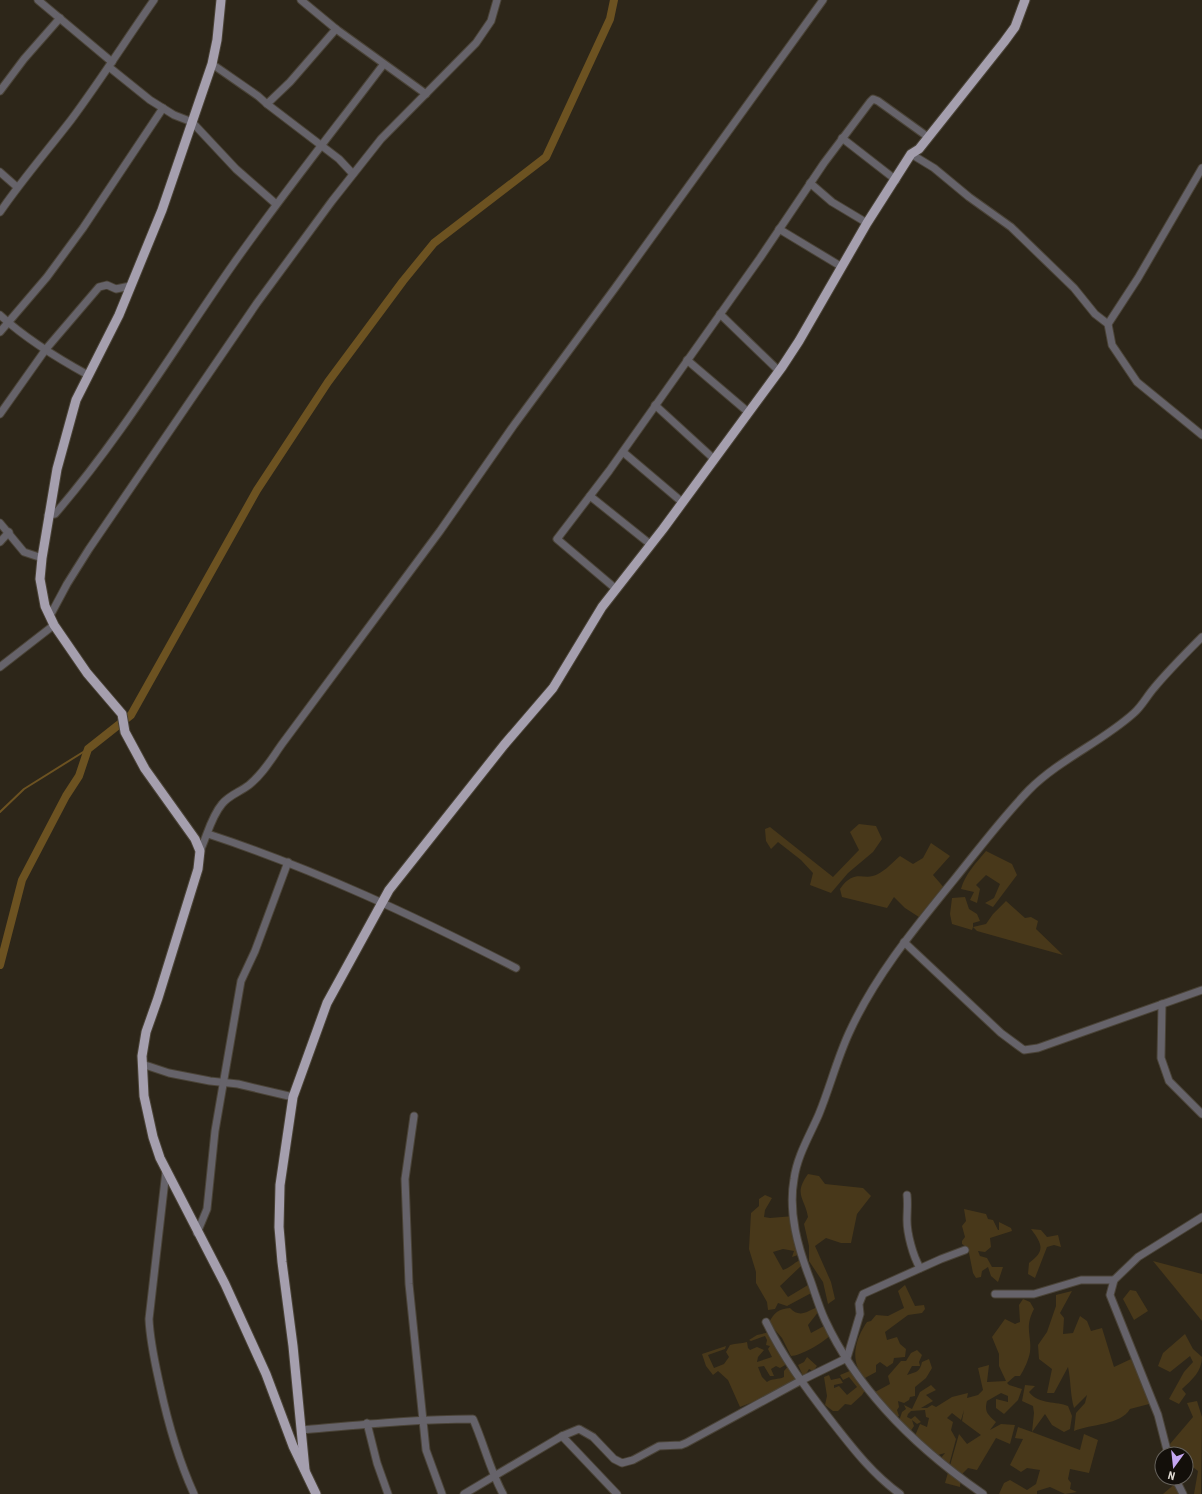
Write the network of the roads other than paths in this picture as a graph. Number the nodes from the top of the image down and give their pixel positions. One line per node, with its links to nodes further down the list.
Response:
1 (38, 0): 8 (street)
2 (154, 0): 11 (street)
3 (221, 0): 10 (main road)
4 (301, 0): 9 (street)
5 (497, 0): 14 (street)
6 (823, 0): 62 (street)
7 (1025, 0): 18 (main road)
8 (60, 18): 11 (street); 13 (street)
9 (336, 29): 12 (street); 15 (street)
10 (212, 64): 15 (street); 17 (main road)
11 (110, 65): 16 (street); 27 (street)
12 (383, 65): 14 (street); 20 (street)
13 (0, 91)
14 (426, 94): 24 (street)
15 (267, 104): 20 (street)
16 (163, 108): 17 (street); 36 (street)
17 (192, 122): 28 (street); 33 (main road)
18 (928, 137): 19 (street); 21 (main road)
19 (842, 138): 25 (street); 26 (street)
20 (322, 146): 24 (street); 28 (street)
21 (912, 154): 25 (main road); 37 (street)
22 (1202, 168): 37 (street)
23 (0, 172): 27 (street)
24 (353, 174): 58 (street)
25 (896, 180): 30 (main road)
26 (810, 183): 30 (street); 31 (street)
27 (17, 187): 29 (street)
28 (276, 204): 51 (street)
29 (0, 212)
30 (867, 223): 32 (main road)
31 (779, 229): 32 (street); 34 (street)
32 (842, 267): 41 (main road)
33 (130, 286): 39 (street); 42 (main road)
34 (720, 314): 40 (street); 41 (street)
35 (0, 315): 36 (street)
36 (8, 323): 38 (street); 39 (street)
37 (1108, 324): 46 (street)
38 (0, 332)
39 (46, 349): 42 (street); 45 (street)
40 (687, 360): 43 (street); 44 (street)
41 (779, 371): 44 (main road)
42 (88, 375): 51 (main road)
43 (656, 405): 47 (street); 48 (street)
44 (748, 412): 48 (main road)
45 (0, 414)
46 (1202, 436)
47 (623, 452): 49 (street); 50 (street)
48 (714, 459): 50 (main road)
49 (590, 496): 55 (street); 57 (street)
50 (682, 502): 55 (main road)
51 (48, 515): 56 (main road)
52 (0, 523): 53 (street)
53 (8, 532): 54 (street); 56 (street)
54 (0, 542)
55 (650, 544): 57 (main road)
56 (42, 558): 58 (main road)
57 (616, 588): 65 (main road)
58 (49, 614): 59 (main road)
59 (54, 625): 61 (street); 63 (main road)
60 (1202, 637): 66 (street)
61 (2, 662)
62 (208, 834): 63 (street); 64 (street)
63 (200, 851): 70 (main road)
64 (288, 862): 65 (street); 71 (street)
65 (383, 902): 67 (street); 72 (main road)
66 (904, 942): 69 (street); 84 (street)
67 (516, 968)
68 (1202, 990): 69 (street)
69 (1162, 1004): 73 (street)
70 (142, 1064): 71 (street); 75 (main road)
71 (222, 1082): 72 (street); 78 (street)
72 (293, 1096): 88 (main road)
73 (1202, 1114)
74 (414, 1116): 86 (street)
75 (166, 1171): 78 (main road); 93 (street)
76 (907, 1195): 80 (street)
77 (1202, 1217): 81 (street)
78 (197, 1233): 91 (main road)
79 (965, 1250): 80 (street)
80 (920, 1268): 84 (street)
81 (1114, 1280): 82 (street); 90 (street)
82 (995, 1294)
83 (766, 1322): 85 (street)
84 (847, 1358): 85 (street); 101 (street)
85 (800, 1381): 89 (street); 100 (street)
86 (423, 1419): 87 (street); 92 (street); 96 (street)
87 (367, 1423): 88 (street); 95 (street)
88 (302, 1430): 91 (main road)
89 (562, 1436): 92 (street); 99 (street)
90 (1166, 1446)
91 (306, 1470): 94 (main road)
92 (494, 1477): 97 (street); 98 (street)
93 (194, 1494)
94 (316, 1494)
95 (388, 1494)
96 (442, 1494)
97 (464, 1494)
98 (503, 1494)
99 (616, 1494)
100 (900, 1494)
101 (983, 1494)

